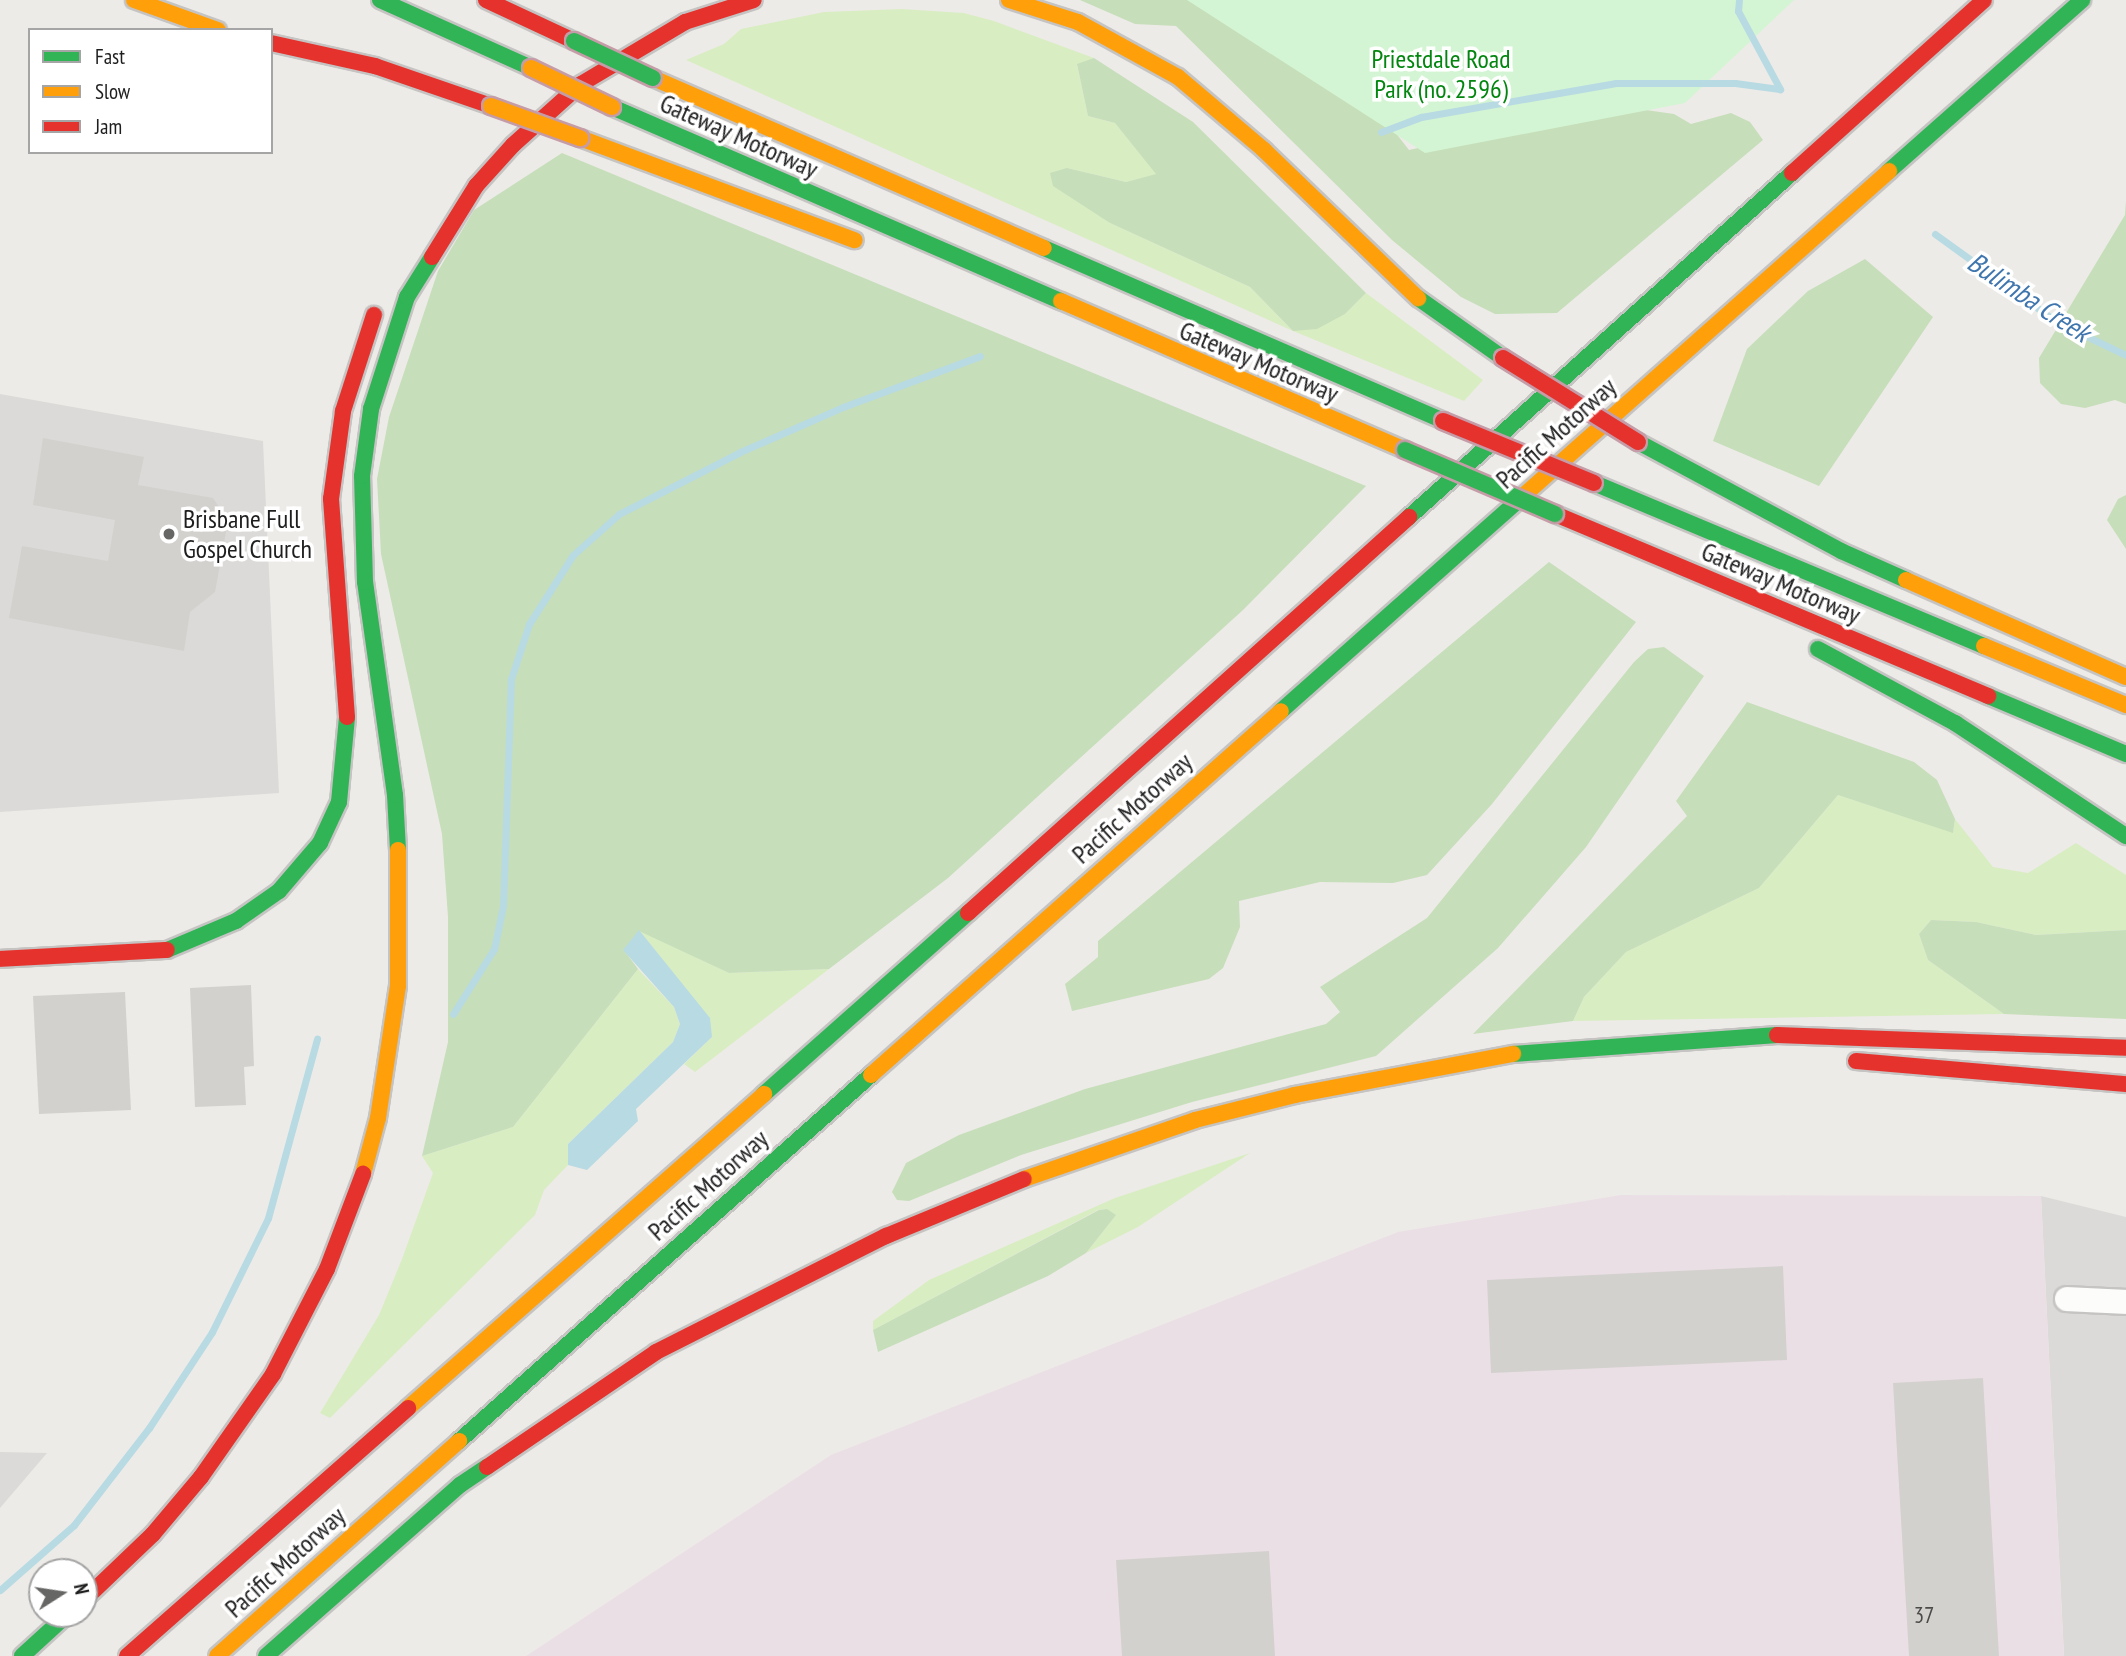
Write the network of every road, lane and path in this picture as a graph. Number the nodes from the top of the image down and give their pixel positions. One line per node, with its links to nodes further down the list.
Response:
1 (134, 0): 8 (main road)
2 (380, 0): 12 (main road, Gateway Motorway, bridge)
3 (486, 0): 18 (main road, Gateway Motorway, bridge)
4 (754, 0): 10 (main road)
5 (1009, 0): 17 (main road, bridge)
6 (1984, 0): 32 (main road, Pacific Motorway)
7 (2082, 0): 33 (main road, Pacific Motorway)
8 (212, 28)
9 (273, 43): 12 (main road, bridge)
10 (476, 186): 11 (main road); 29 (main road)
11 (442, 205)
12 (902, 234): 14 (main road, Gateway Motorway, bridge)
13 (384, 293): 21 (main road)
14 (1710, 579): 15 (main road); 19 (main road, Gateway Motorway)
15 (1733, 606)
16 (1800, 641): 20 (main road)
17 (2126, 677)
18 (2126, 705)
19 (2126, 754)
20 (2126, 835)
21 (0, 959)
22 (1585, 1047): 23 (main road); 24 (main road); 34 (main road)
23 (2126, 1048)
24 (1676, 1060)
25 (1838, 1060): 26 (main road)
26 (2126, 1084)
27 (2067, 1299): 28 (street)
28 (2126, 1301)
29 (98, 1587)
30 (53, 1628): 31 (main road)
31 (22, 1656)
32 (127, 1656)
33 (217, 1656)
34 (266, 1656)

